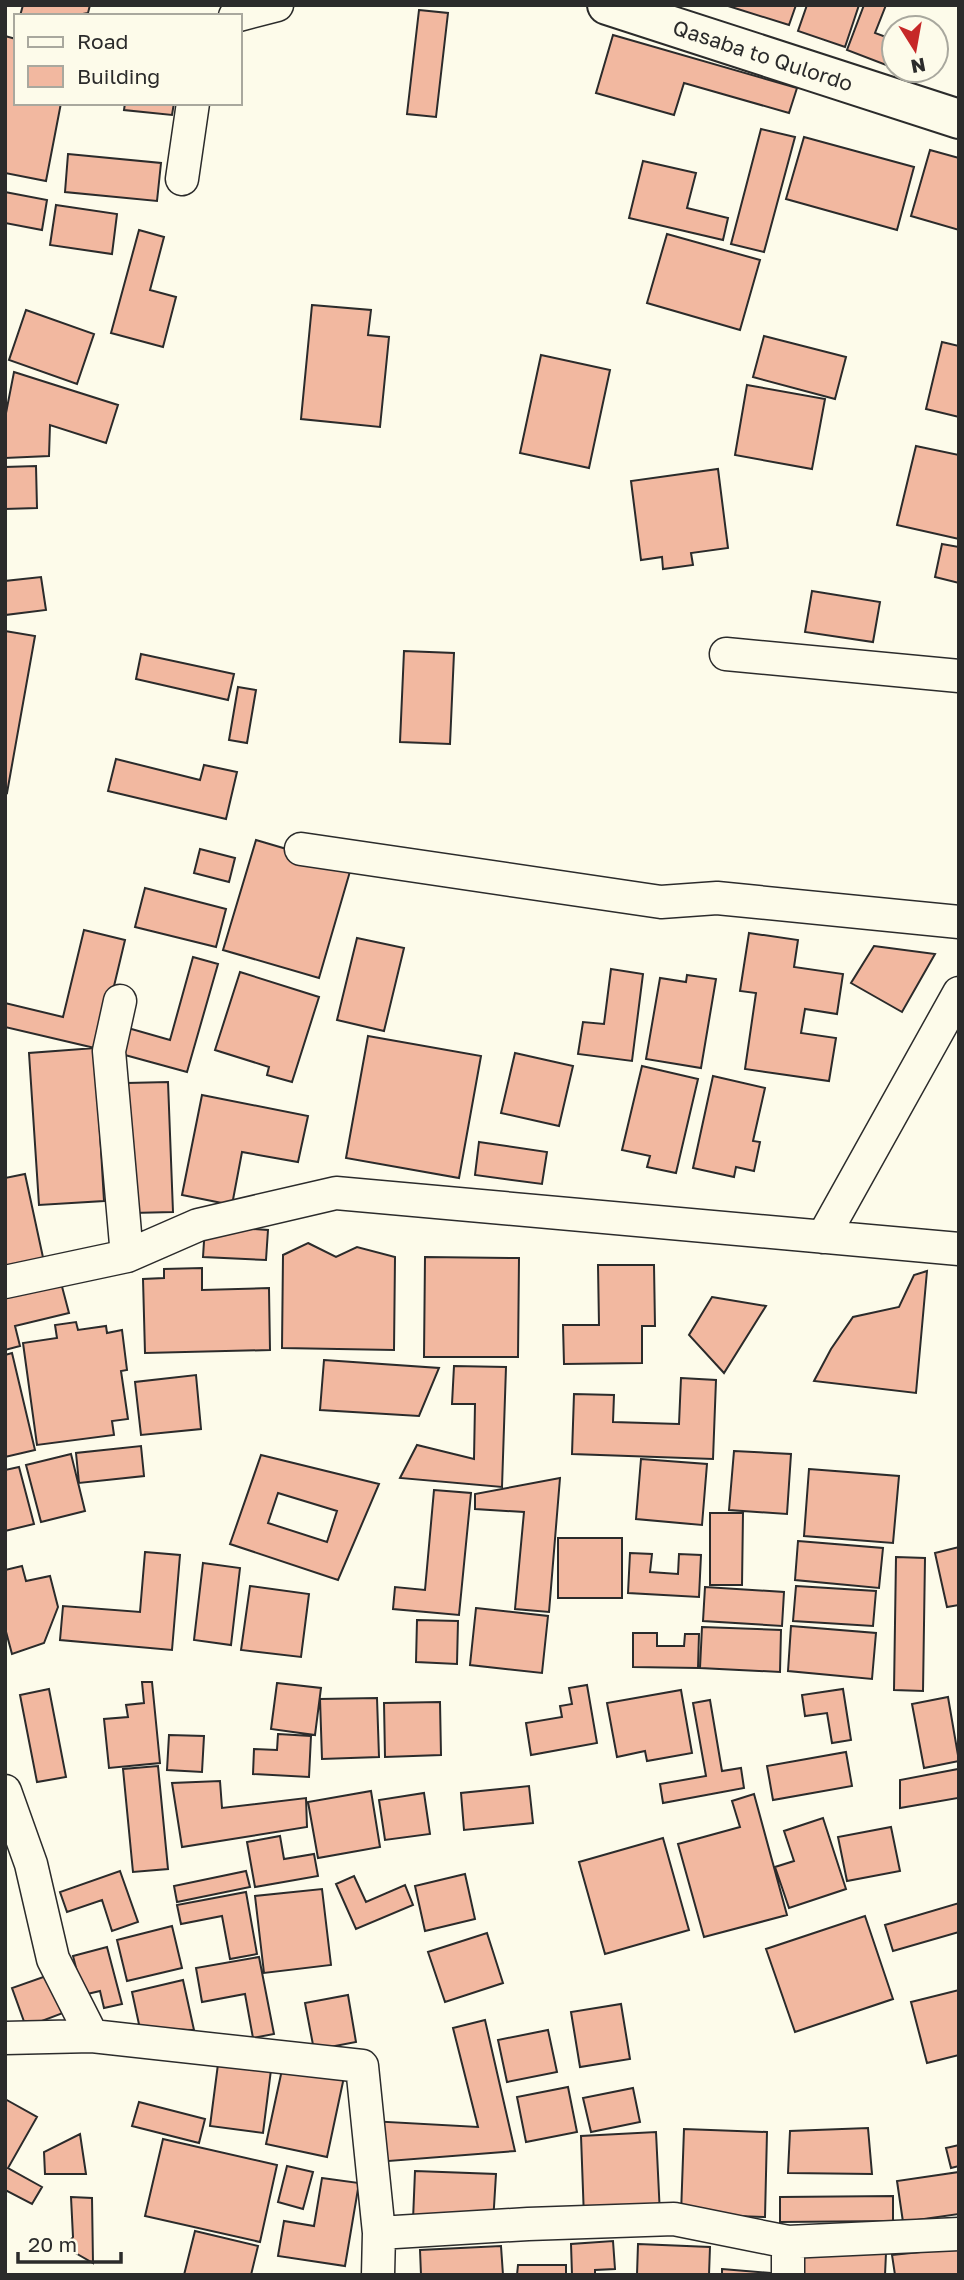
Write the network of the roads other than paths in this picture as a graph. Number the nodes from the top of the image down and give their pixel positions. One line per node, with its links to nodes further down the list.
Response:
1 (277, 5): 3 (street)
2 (607, 5): 5 (street, Qasaba to Qulordo)
3 (242, 14)
4 (193, 105): 6 (street)
5 (959, 118)
6 (182, 180)
7 (726, 654): 8 (street)
8 (959, 676)
9 (301, 849): 10 (street)
10 (959, 922)
11 (959, 993): 13 (street)
12 (120, 1001): 15 (street)
13 (823, 1237): 14 (street); 15 (street)
14 (959, 1249)
15 (127, 1256): 16 (street)
16 (5, 1282)
17 (5, 1791): 18 (street)
18 (92, 2036): 19 (street); 20 (street)
19 (5, 2038)
20 (379, 2234): 22 (street); 23 (street)
21 (959, 2234): 22 (street)
22 (788, 2242): 24 (street)
23 (378, 2275)
24 (788, 2275)

